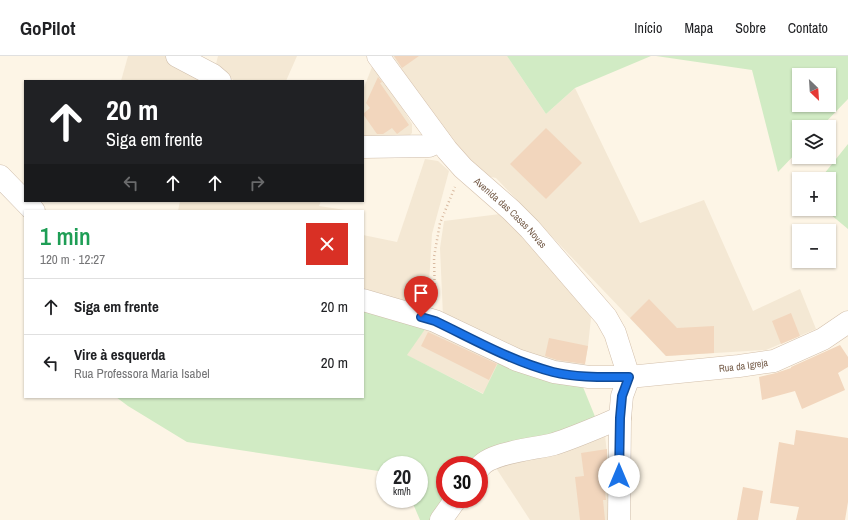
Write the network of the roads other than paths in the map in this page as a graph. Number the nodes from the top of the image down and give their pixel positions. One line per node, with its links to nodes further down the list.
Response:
1 (177, 56): 3 (street)
2 (378, 56): 4 (street, Avenida das Casas Novas)
3 (219, 80)
4 (440, 141): 5 (street); 12 (street, Avenida das Casas Novas)
5 (364, 147)
6 (0, 176): 7 (street)
7 (24, 201)
8 (25, 202): 9 (street)
9 (33, 210)
10 (364, 300): 12 (street, Rua da Igreja)
11 (848, 322): 12 (street, Rua da Igreja)
12 (629, 377): 13 (street)
13 (620, 418): 14 (street); 17 (street)
14 (488, 461)
15 (450, 508): 16 (street)
16 (441, 520)
17 (619, 520)

